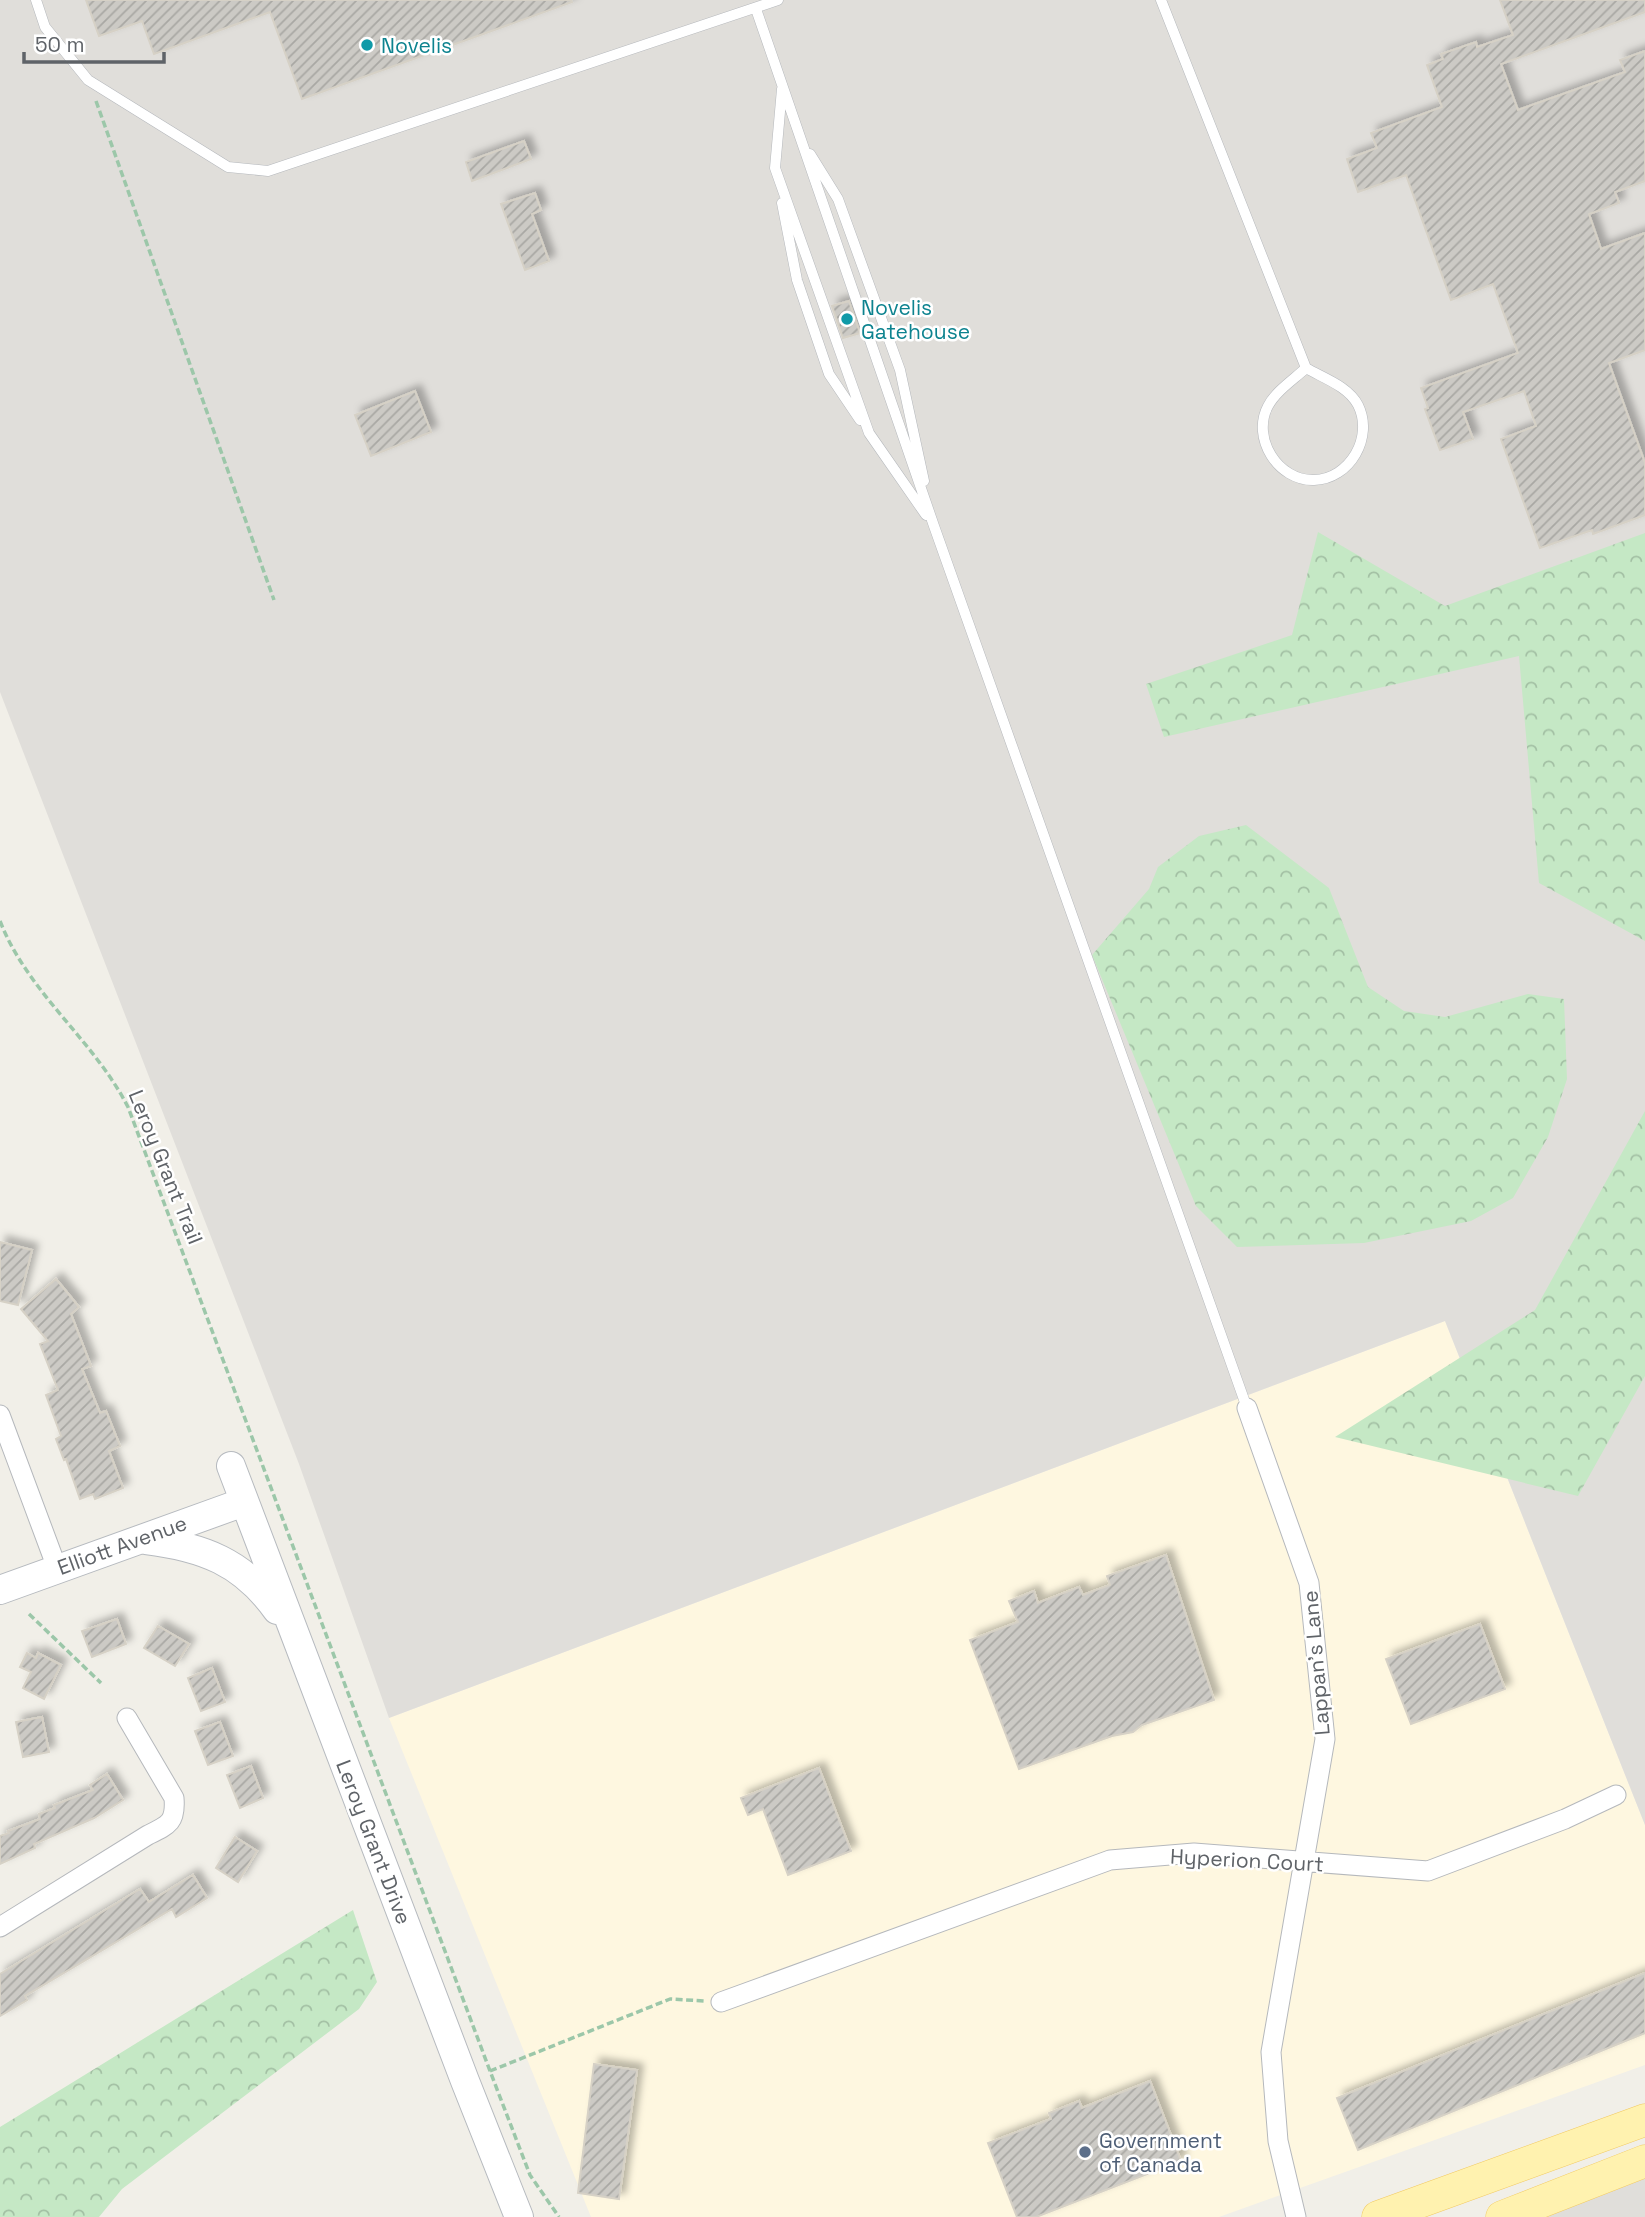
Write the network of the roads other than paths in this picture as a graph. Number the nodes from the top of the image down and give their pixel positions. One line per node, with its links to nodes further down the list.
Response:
1 (36, 0): 4 (lane)
2 (778, 0): 4 (lane)
3 (1161, 0): 8 (lane)
4 (756, 9): 5 (lane)
5 (782, 85): 6 (lane); 7 (lane)
6 (801, 140): 10 (lane); 10 (lane)
7 (775, 168): 9 (lane); 9 (lane)
8 (1306, 368): 8 (lane)
9 (869, 433): 10 (lane)
10 (934, 526): 11 (lane)
11 (1247, 1408): 21 (street, Lappan's Lane)
12 (0, 1415): 16 (street)
13 (230, 1466): 14 (street, Leroy Grant Drive)
14 (244, 1502): 15 (street, Elliott Avenue); 18 (street, Leroy Grant Drive)
15 (139, 1539): 16 (street, Elliott Avenue); 18 (street)
16 (57, 1568): 17 (street, Elliott Avenue)
17 (0, 1590)
18 (296, 1637): 26 (street, Leroy Grant Drive)
19 (127, 1718): 22 (street)
20 (1616, 1796): 21 (street, Hyperion Court)
21 (1303, 1862): 23 (street, Hyperion Court); 27 (street, Lappan's Lane)
22 (0, 1927)
23 (721, 2002)
24 (1645, 2120): 28 (main road)
25 (1645, 2161): 29 (main road)
26 (519, 2217)
27 (1296, 2217)
28 (1378, 2217)
29 (1502, 2217)

